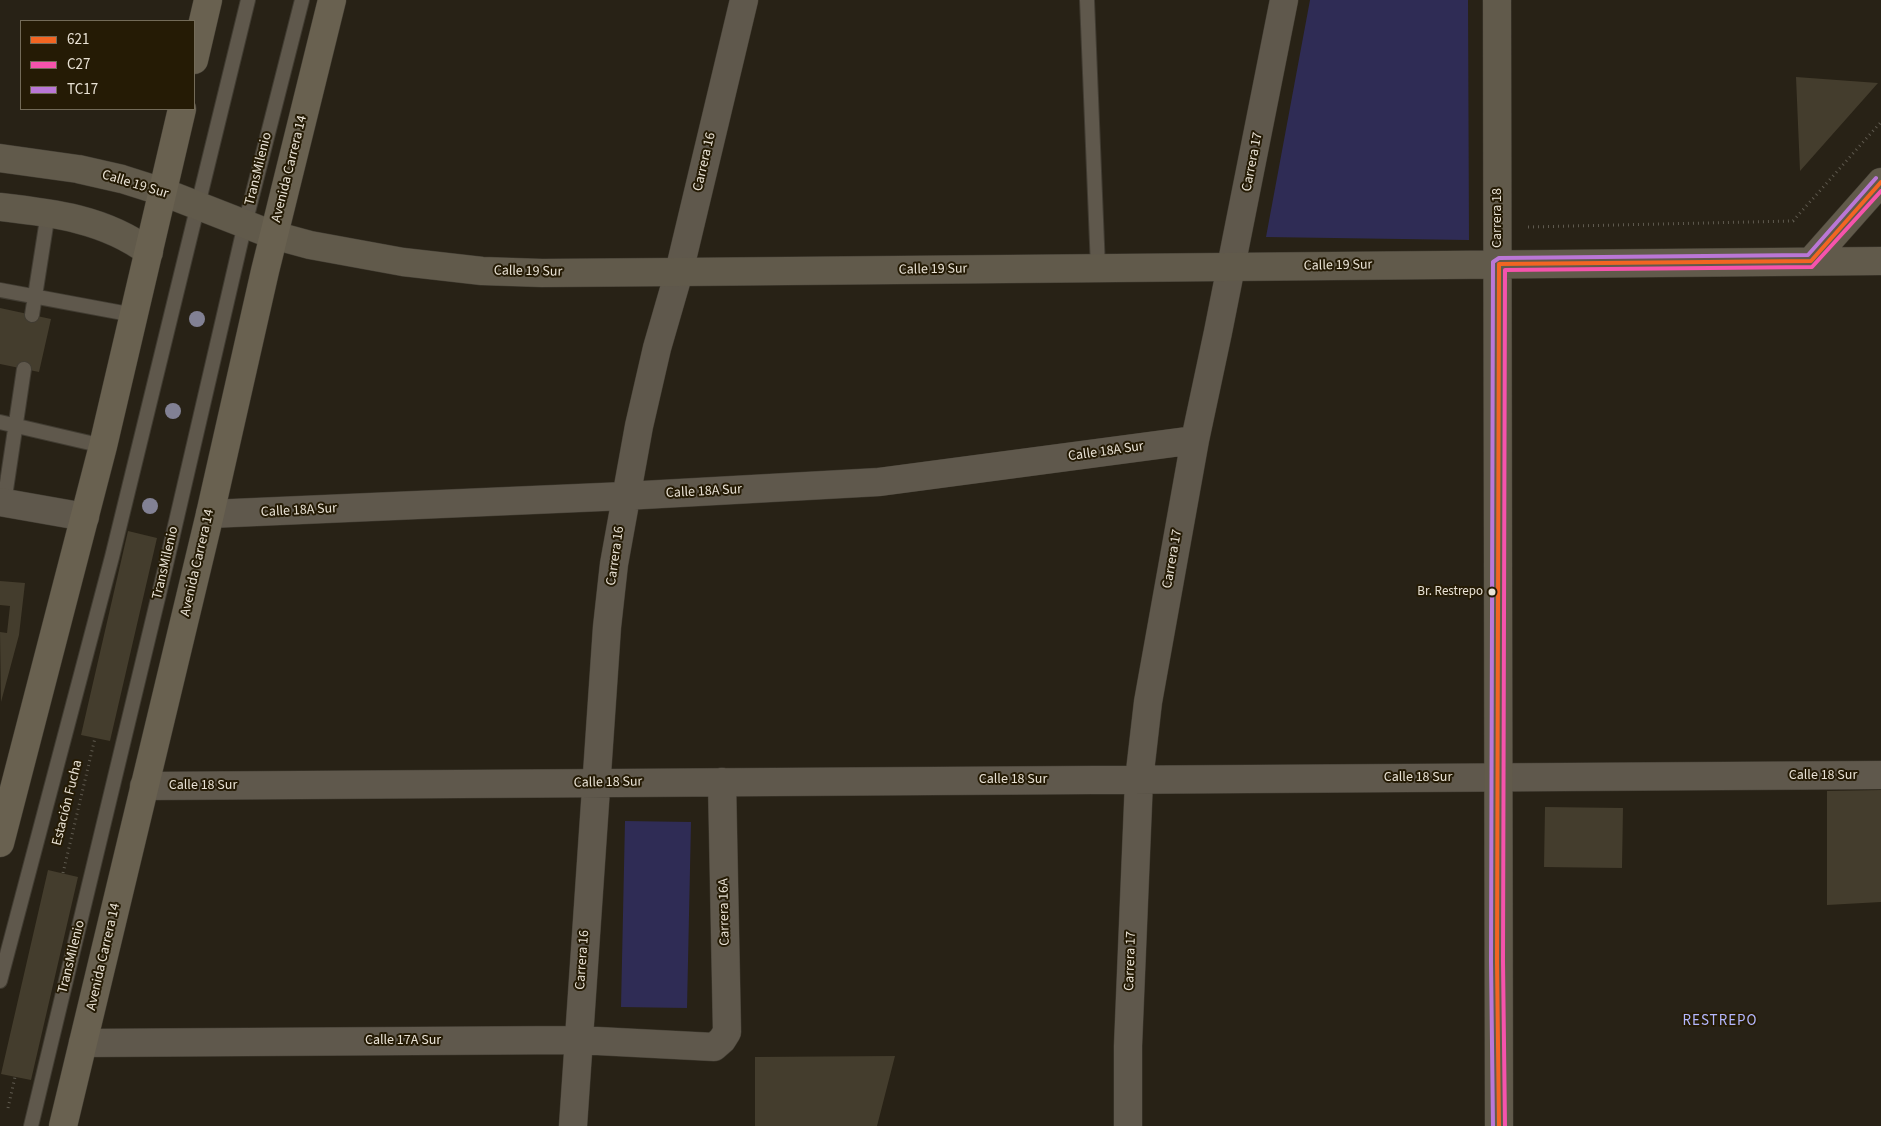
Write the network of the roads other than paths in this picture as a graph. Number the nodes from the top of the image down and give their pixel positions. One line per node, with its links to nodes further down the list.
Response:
1 (208, 0): 9 (main road)
2 (248, 0): 14 (lane)
3 (302, 0): 17 (lane, TransMilenio)
4 (332, 0): 18 (main road, Avenida Carrera 14)
5 (744, 0): 25 (street, Carrera 16)
6 (1087, 0): 24 (lane)
7 (1284, 0): 23 (street, Carrera 17)
8 (1497, 0): 22 (main road, Carrera 18)
9 (195, 56)
10 (182, 110): 13 (main road)
11 (0, 158): 13 (main road, Calle 19 Sur)
12 (1881, 182): 20 (main road)
13 (163, 192): 14 (main road, Calle 19 Sur); 19 (main road)
14 (198, 206): 17 (main road, Calle 19 Sur); 47 (lane)
15 (0, 207): 16 (main road)
16 (48, 213): 19 (main road); 27 (lane)
17 (245, 224): 18 (main road, Calle 19 Sur); 51 (lane, TransMilenio)
18 (273, 235): 25 (main road, Calle 19 Sur); 37 (main road, Avenida Carrera 14)
19 (149, 252): 29 (main road)
20 (1811, 261): 21 (main road, Calle 19 Sur); 22 (main road, Calle 19 Sur)
21 (1881, 261)
22 (1498, 264): 23 (main road, Calle 19 Sur); 41 (main road, Carrera 18)
23 (1232, 267): 24 (main road, Calle 19 Sur); 33 (street, Carrera 17)
24 (1098, 268): 25 (main road, Calle 19 Sur)
25 (679, 272): 35 (street, Carrera 16)
26 (0, 290): 27 (lane)
27 (36, 296): 28 (lane); 29 (lane)
28 (32, 315)
29 (134, 315): 34 (main road)
30 (24, 369): 32 (lane)
31 (0, 422): 32 (lane)
32 (16, 425): 34 (lane); 36 (lane)
33 (1195, 440): 35 (street, Calle 18A Sur); 42 (street, Carrera 17)
34 (103, 446): 38 (main road)
35 (625, 496): 37 (street, Calle 18A Sur); 44 (street, Carrera 16)
36 (2, 502): 38 (street)
37 (210, 514): 45 (main road, Avenida Carrera 14)
38 (85, 517): 39 (main road)
39 (9, 774): 46 (main road)
40 (1881, 776): 41 (street, Calle 18 Sur)
41 (1498, 777): 42 (street, Calle 18 Sur); 55 (main road, Carrera 18)
42 (1139, 780): 43 (street, Calle 18 Sur); 54 (street, Carrera 17)
43 (722, 782): 44 (street, Calle 18 Sur); 49 (street, Carrera 16A)
44 (596, 783): 45 (street, Calle 18 Sur); 48 (street, Carrera 16)
45 (144, 786): 50 (main road, Avenida Carrera 14)
46 (0, 843)
47 (0, 981)
48 (578, 1040): 49 (street, Calle 17A Sur); 50 (street, Calle 17A Sur); 53 (street, Carrera 16)
49 (722, 1040)
50 (83, 1043): 52 (main road, Avenida Carrera 14)
51 (31, 1126)
52 (63, 1126)
53 (573, 1126)
54 (1128, 1126)
55 (1498, 1126)

